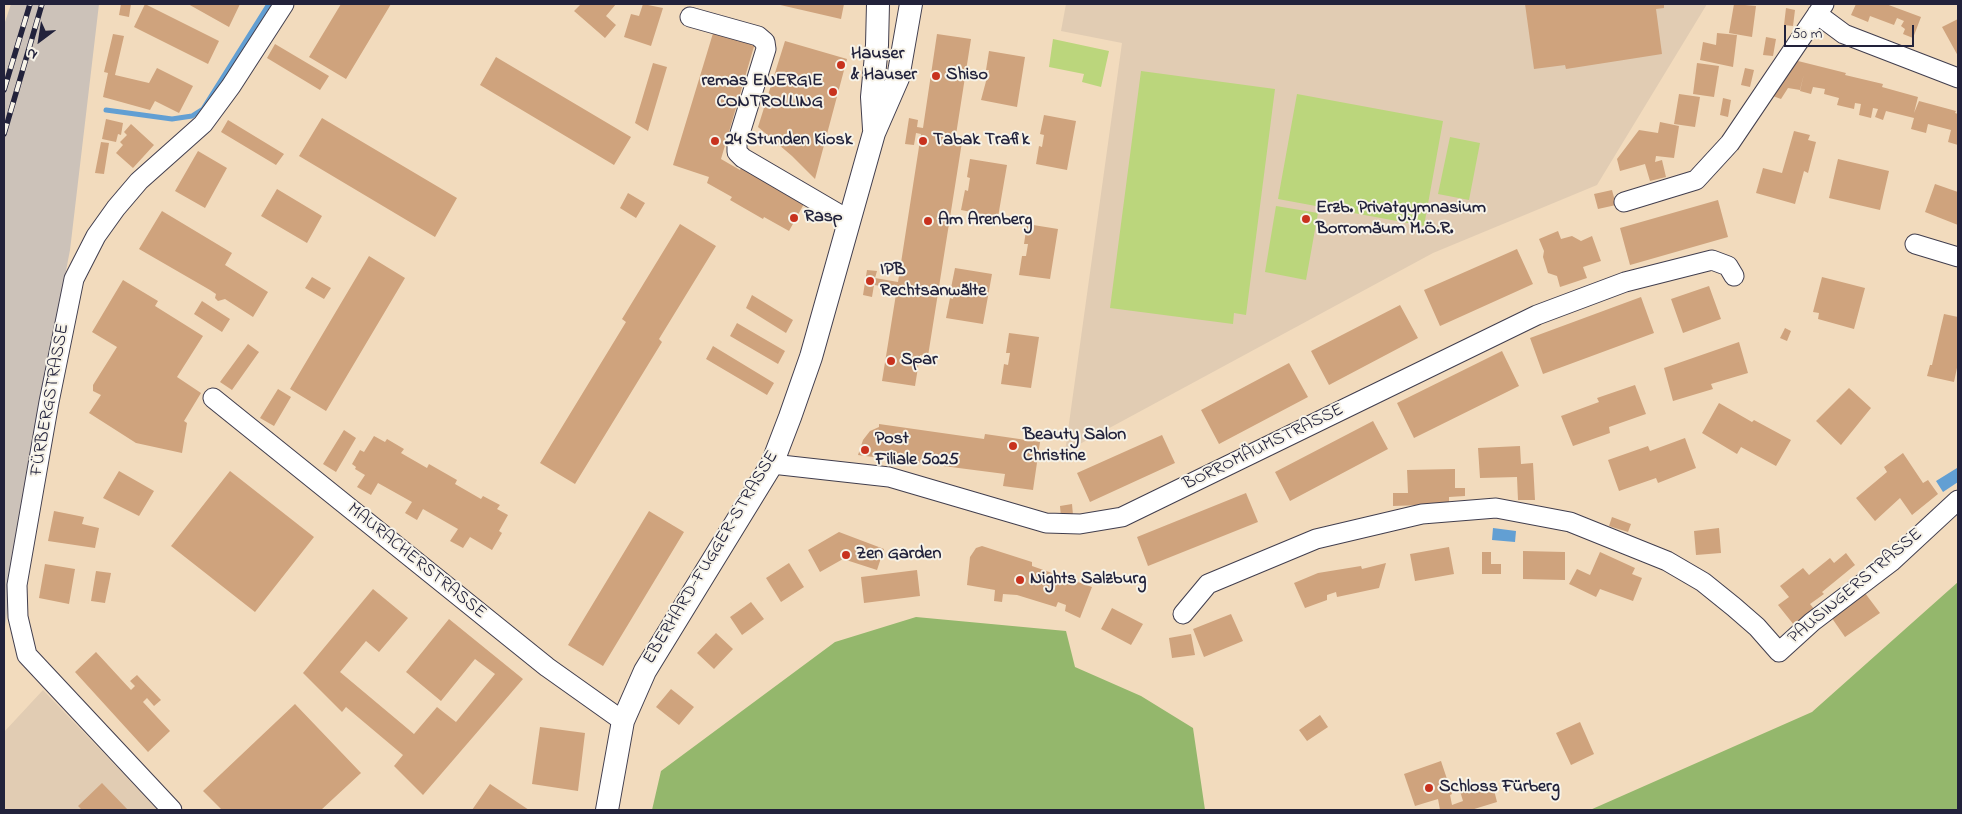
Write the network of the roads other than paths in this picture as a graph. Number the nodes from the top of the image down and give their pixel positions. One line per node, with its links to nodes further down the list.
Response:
1 (284, 4): 20 (street, FÜRBERGSTRASSE)
2 (878, 4): 9 (main road, EBERHARD-FUGGER-STRASSE)
3 (896, 4): 8 (main road)
4 (911, 4): 8 (main road, EBERHARD-FUGGER-STRASSE)
5 (1820, 9): 7 (street); 10 (street)
6 (690, 17): 11 (street)
7 (1958, 78)
8 (892, 89): 9 (main road, EBERHARD-FUGGER-STRASSE)
9 (874, 133): 11 (main road, EBERHARD-FUGGER-STRASSE)
10 (1624, 202)
11 (850, 220): 16 (main road, EBERHARD-FUGGER-STRASSE)
12 (1916, 244): 13 (street)
13 (1958, 257)
14 (1734, 276): 16 (street, BORROMÄUMSTRASSE)
15 (213, 398): 19 (street, MAURACHERSTRASSE)
16 (772, 464): 19 (main road, EBERHARD-FUGGER-STRASSE)
17 (1958, 500): 18 (street, PAUSINGERSTRASSE)
18 (1183, 614)
19 (623, 721): 21 (main road, EBERHARD-FUGGER-STRASSE)
20 (172, 810)
21 (607, 810)

